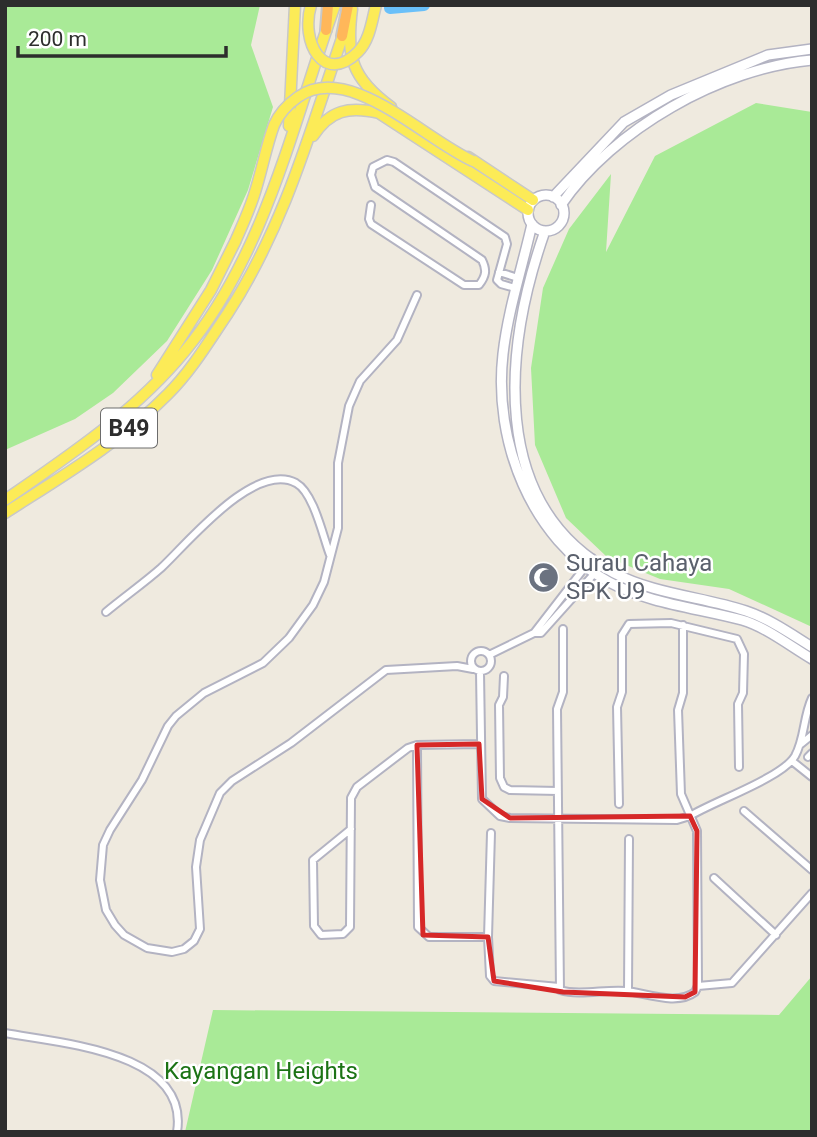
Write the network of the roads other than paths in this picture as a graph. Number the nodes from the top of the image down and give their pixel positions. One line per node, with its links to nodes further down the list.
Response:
1 (295, 5): 11 (main road, B49)
2 (311, 5): 5 (main road, bridge)
3 (328, 5): 7 (highway)
4 (335, 5): 7 (main road, B49)
5 (376, 5)
6 (351, 6): 8 (highway); 13 (main road)
7 (326, 30): 11 (main road, B49)
8 (342, 36): 12 (main road, B49)
9 (812, 49): 14 (street)
10 (812, 60): 17 (street)
11 (286, 147): 24 (main road, B49)
12 (305, 150): 16 (main road); 28 (main road, B49)
13 (473, 161): 16 (main road); 24 (main road, bridge)
14 (553, 197): 16 (street); 17 (street)
15 (371, 205): 20 (street)
16 (531, 205): 18 (street)
17 (561, 205): 19 (street)
18 (532, 224): 19 (street); 21 (street)
19 (545, 231): 30 (street)
20 (499, 272): 21 (street); 22 (street)
21 (517, 278): 22 (street)
22 (515, 288): 30 (street)
23 (417, 295): 29 (street)
24 (138, 401): 25 (main road, B49)
25 (18, 491): 26 (street); 27 (main road, B49)
26 (5, 493)
27 (5, 500)
28 (5, 513)
29 (330, 555): 32 (street); 40 (street)
30 (589, 562): 31 (street); 35 (street)
31 (599, 569): 35 (street); 36 (street); 39 (street)
32 (106, 612)
33 (683, 625): 49 (street); 52 (street); 54 (street)
34 (563, 629): 51 (street)
35 (534, 633): 37 (street)
36 (812, 647)
37 (489, 655): 38 (street); 41 (street)
38 (472, 656): 40 (street); 41 (street)
39 (812, 659)
40 (457, 666): 41 (street)
41 (477, 671): 45 (street)
42 (504, 676): 51 (street)
43 (812, 698): 46 (street)
44 (812, 735): 46 (street)
45 (480, 744): 47 (street); 55 (street)
46 (800, 744): 48 (street)
47 (417, 745): 56 (street); 63 (street)
48 (792, 761): 50 (street); 54 (street)
49 (739, 767)
50 (812, 777)
51 (558, 791): 55 (street)
52 (619, 804)
53 (744, 811): 59 (street)
54 (690, 816): 55 (street); 64 (street)
55 (559, 820): 65 (street)
56 (351, 830): 56 (street)
57 (491, 833): 63 (street)
58 (629, 839): 66 (street)
59 (812, 870)
60 (714, 878): 62 (street)
61 (812, 893): 62 (street)
62 (776, 934): 64 (street)
63 (488, 937): 65 (street)
64 (698, 986): 66 (street)
65 (560, 988): 66 (street)
66 (628, 991)
67 (5, 1033): 68 (street)
68 (177, 1132)

